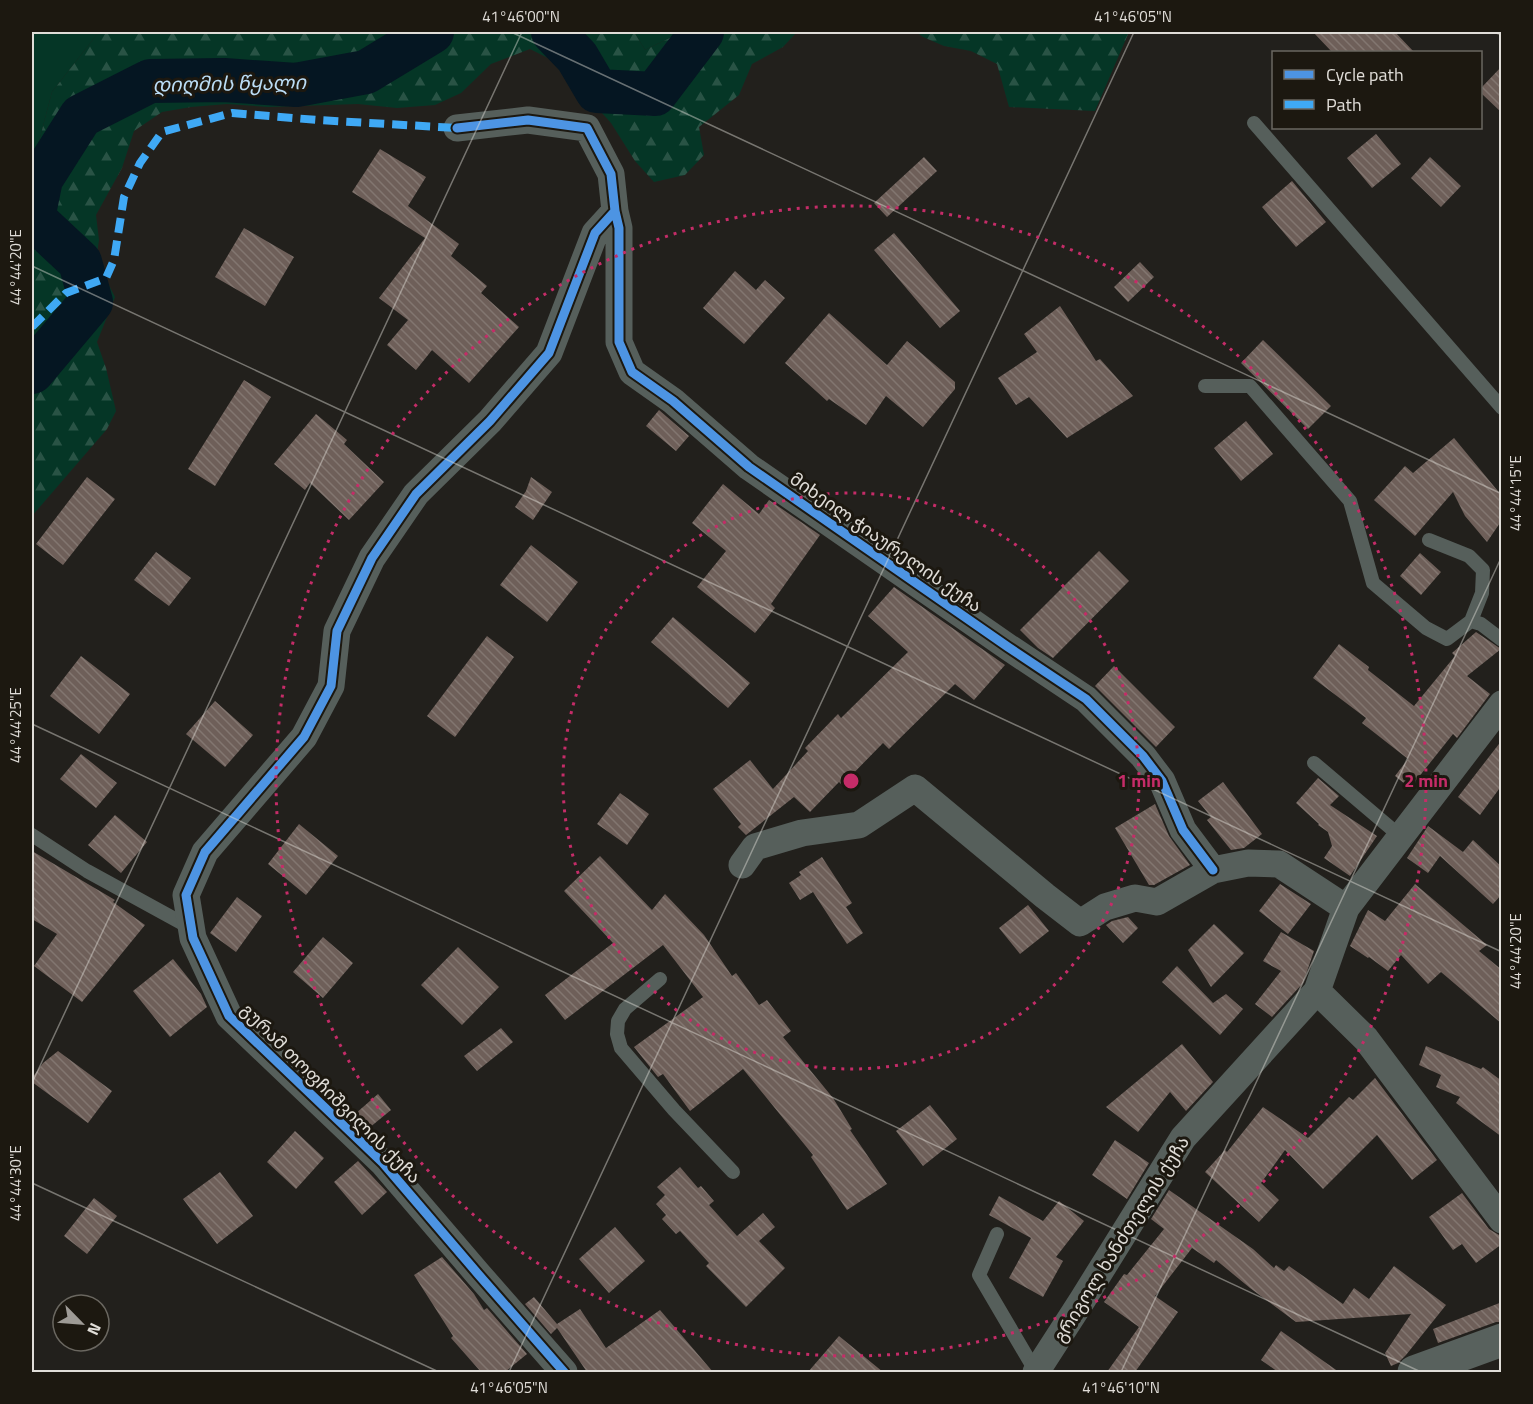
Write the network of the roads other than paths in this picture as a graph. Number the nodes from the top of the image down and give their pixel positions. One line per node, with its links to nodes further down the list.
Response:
1 (1254, 123): 5 (lane)
2 (457, 128): 3 (street)
3 (615, 211): 14 (street, მიხეილ ჭიაურელის ქუჩა); 16 (street, გურამ თოფჩიშვილის ქუჩა)
4 (1205, 386): 7 (lane)
5 (1502, 408)
6 (1429, 540): 7 (lane)
7 (1471, 621): 8 (lane)
8 (1502, 640)
9 (1499, 712): 12 (street, გრიგოლ ხანძთელის ქუჩა)
10 (1314, 763): 12 (lane)
11 (32, 835): 16 (lane)
12 (1400, 836): 15 (street, გრიგოლ ხანძთელის ქუჩა)
13 (742, 865): 14 (street)
14 (1213, 870): 15 (street)
15 (1346, 908): 18 (street, გრიგოლ ხანძთელის ქუჩა)
16 (191, 928): 23 (street, გურამ თოფჩიშვილის ქუჩა)
17 (660, 979): 19 (lane)
18 (1317, 991): 20 (street); 24 (street, გრიგოლ ხანძთელის ქუჩა)
19 (733, 1172)
20 (1502, 1220)
21 (997, 1234): 24 (lane)
22 (1502, 1340): 25 (street)
23 (564, 1372)
24 (1036, 1372)
25 (1414, 1372)

